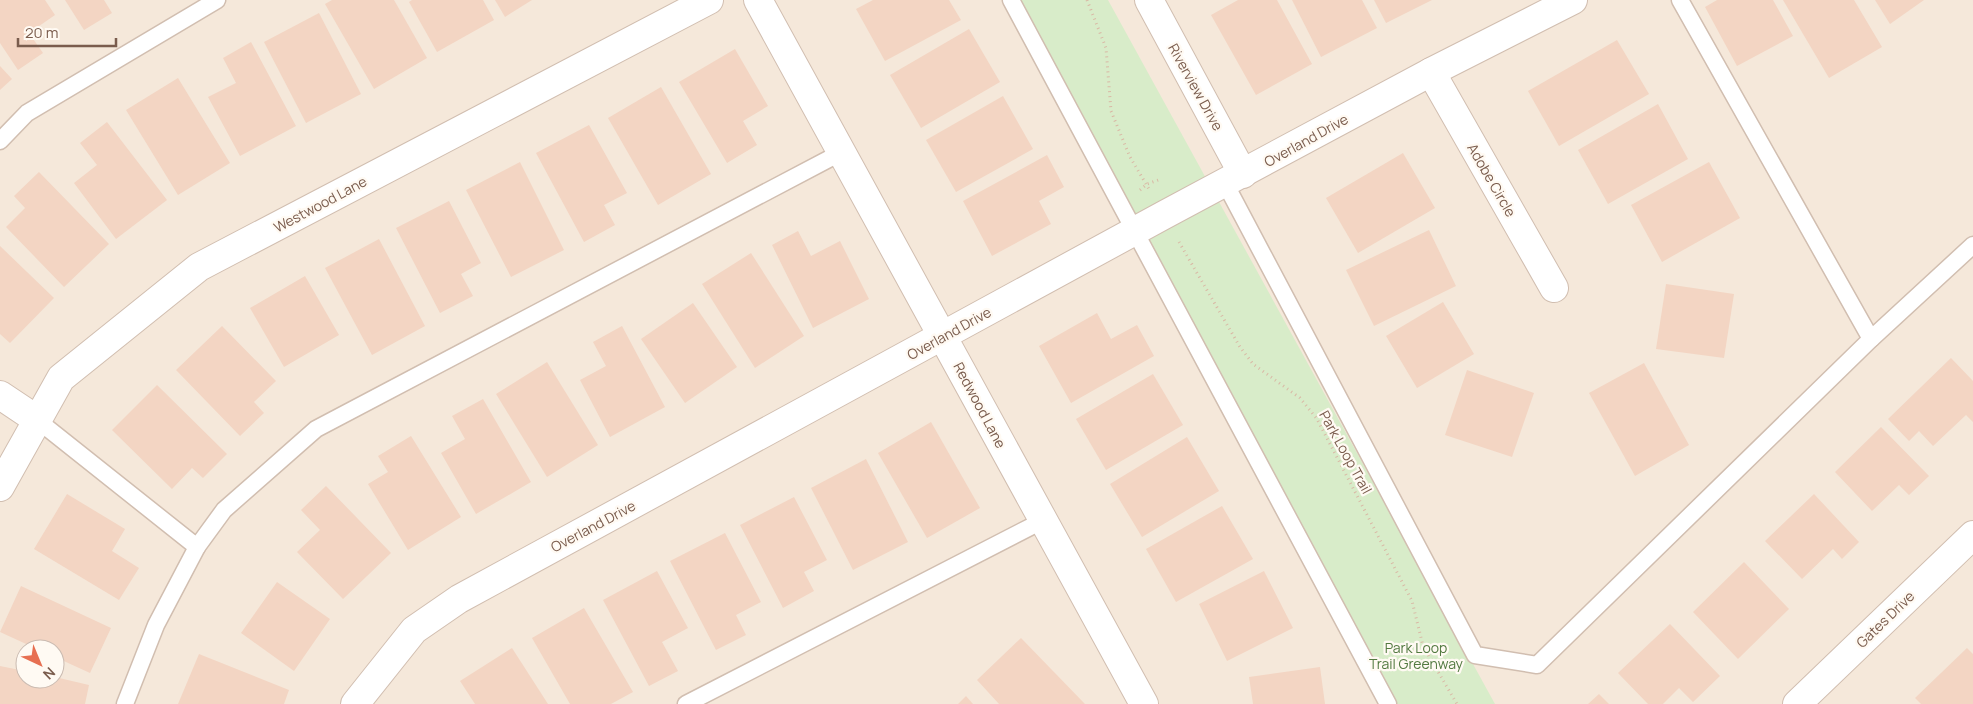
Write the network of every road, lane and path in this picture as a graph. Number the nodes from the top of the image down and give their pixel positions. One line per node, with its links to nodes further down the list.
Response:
1 (217, 0): 10 (lane)
2 (709, 0): 21 (street, Westwood Lane)
3 (758, 0): 11 (street, Redwood Lane)
4 (1011, 0): 14 (lane)
5 (1087, 0): 13 (path)
6 (1149, 0): 12 (street, Riverview Drive)
7 (1573, 0): 9 (street, Overland Drive)
8 (1680, 0): 19 (lane)
9 (1431, 72): 12 (street, Overland Drive); 17 (street, Adobe Circle)
10 (0, 141)
11 (842, 152): 18 (street, Redwood Lane); 25 (lane)
12 (1234, 179): 14 (street, Overland Drive); 19 (lane)
13 (1151, 191)
14 (1136, 231): 18 (street, Overland Drive); 30 (lane)
15 (1176, 237): 31 (path, Park Loop Trail)
16 (1973, 245): 19 (lane)
17 (1554, 288)
18 (943, 336): 23 (street, Redwood Lane); 27 (street, Overland Drive)
19 (1871, 339)
20 (0, 395): 21 (street)
21 (36, 419): 22 (street, Westwood Lane); 25 (lane)
22 (0, 487)
23 (1042, 521): 28 (lane); 29 (street, Redwood Lane)
24 (1973, 535): 32 (street, Gates Drive)
25 (197, 547): 26 (lane)
26 (125, 704)
27 (355, 704)
28 (686, 704)
29 (1144, 704)
30 (1388, 704)
31 (1457, 704)
32 (1797, 704)

